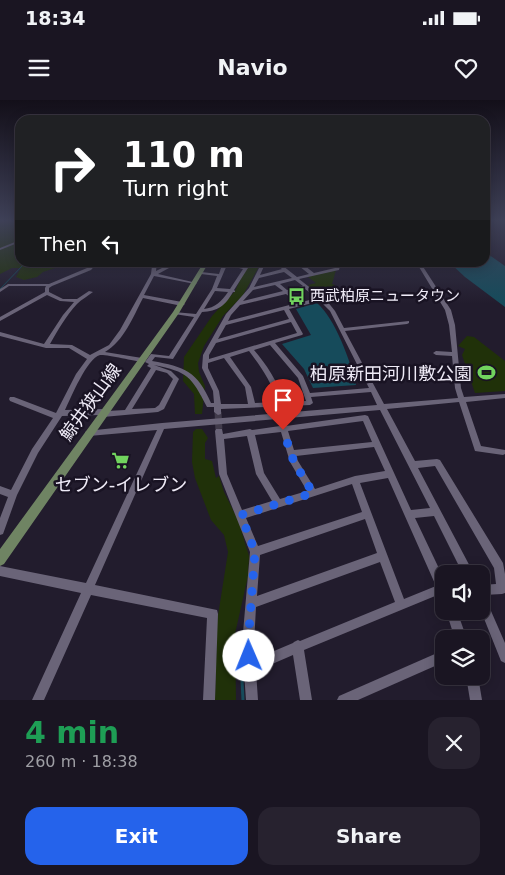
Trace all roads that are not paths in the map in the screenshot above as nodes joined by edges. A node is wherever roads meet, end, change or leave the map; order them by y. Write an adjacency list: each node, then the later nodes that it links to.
1 (91, 267): 21 (street)
2 (154, 267): 14 (street)
3 (168, 267): 14 (street)
4 (204, 267): 13 (main road, 鯨井狭山線)
5 (224, 267): 16 (street)
6 (242, 267): 26 (street)
7 (261, 267): 17 (street)
8 (281, 267): 12 (street)
9 (302, 267): 15 (street)
10 (336, 267): 15 (street)
11 (421, 267): 51 (street)
12 (285, 270): 17 (street); 18 (street)
13 (201, 273): 16 (street); 19 (main road, 鯨井狭山線)
14 (153, 274): 19 (street); 30 (street)
15 (312, 274): 18 (street)
16 (220, 275): 23 (street)
17 (256, 277): 24 (street)
18 (295, 278): 20 (street); 22 (street)
19 (195, 282): 33 (main road, 鯨井狭山線)
20 (276, 283): 24 (street); 28 (street)
21 (50, 285): 25 (street); 29 (street)
22 (306, 287): 28 (street); 31 (street)
23 (214, 289): 26 (street); 38 (street)
24 (251, 289): 34 (street)
25 (0, 291)
26 (234, 291): 38 (street)
27 (91, 292): 32 (street)
28 (288, 292): 34 (street); 35 (street)
29 (47, 293): 32 (street); 39 (street)
30 (142, 296): 33 (street); 49 (street)
31 (321, 299): 35 (street); 43 (street)
32 (76, 301): 47 (street)
33 (182, 304): 37 (main road, 鯨井狭山線)
34 (238, 304): 42 (street)
35 (301, 304): 36 (street)
36 (286, 308): 40 (street); 42 (street)
37 (176, 313): 38 (street); 54 (main road, 鯨井狭山線)
38 (200, 313): 65 (street)
39 (0, 319)
40 (293, 320): 45 (street); 46 (street)
41 (407, 322): 43 (street)
42 (223, 324): 45 (street)
43 (343, 330): 57 (street)
44 (0, 334): 47 (street)
45 (212, 342): 55 (street)
46 (272, 343): 48 (street); 58 (street)
47 (46, 346): 53 (street)
48 (250, 349): 52 (street); 62 (street)
49 (100, 352): 53 (street); 54 (street)
50 (436, 353): 51 (street)
51 (455, 354): 61 (street)
52 (226, 356): 55 (street); 63 (street)
53 (90, 358): 68 (street)
54 (141, 362): 56 (street); 67 (main road, 鯨井狭山線)
55 (205, 362): 65 (street)
56 (154, 368): 66 (street); 66 (street)
57 (374, 390): 58 (street); 64 (street)
58 (308, 395): 62 (street)
59 (505, 396): 61 (street)
60 (12, 400): 68 (street)
61 (463, 400): 64 (street); 74 (street)
62 (281, 405): 63 (street)
63 (252, 406): 65 (street)
64 (383, 407): 69 (street); 76 (street)
65 (218, 408)
66 (126, 412): 67 (street)
67 (104, 413): 68 (street); 72 (main road, 鯨井狭山線)
68 (59, 415): 81 (street)
69 (162, 426): 72 (street); 94 (street)
70 (283, 427): 71 (street); 73 (street); 75 (street)
71 (250, 432): 82 (street); 85 (street)
72 (89, 433): 90 (main road, 鯨井狭山線)
73 (377, 444): 75 (street); 77 (street)
74 (503, 452)
75 (291, 453): 80 (street)
76 (413, 465): 83 (street); 95 (street)
77 (390, 474): 78 (street); 84 (street)
78 (355, 480): 80 (street); 86 (street)
79 (0, 490): 81 (street)
80 (313, 493): 82 (street)
81 (13, 495): 87 (street)
82 (278, 503): 85 (street)
83 (437, 512): 84 (street); 91 (street)
84 (408, 514): 93 (street)
85 (241, 515): 88 (street)
86 (366, 515): 88 (street); 89 (street)
87 (0, 532)
88 (255, 552): 97 (street)
89 (382, 556): 97 (street); 98 (street)
90 (0, 560)
91 (464, 565)
92 (0, 571): 94 (street)
93 (435, 572)
94 (90, 589): 105 (street); 106 (street)
95 (490, 590)
96 (435, 592): 98 (street)
97 (251, 604): 103 (street)
98 (401, 605): 100 (street)
99 (490, 620): 101 (street)
100 (298, 646): 103 (street); 108 (street)
101 (505, 657)
102 (435, 660): 109 (street)
103 (250, 667): 107 (street)
104 (474, 685): 110 (street)
105 (38, 700)
106 (209, 700)
107 (252, 700)
108 (306, 700)
109 (343, 700)
110 (476, 700)

